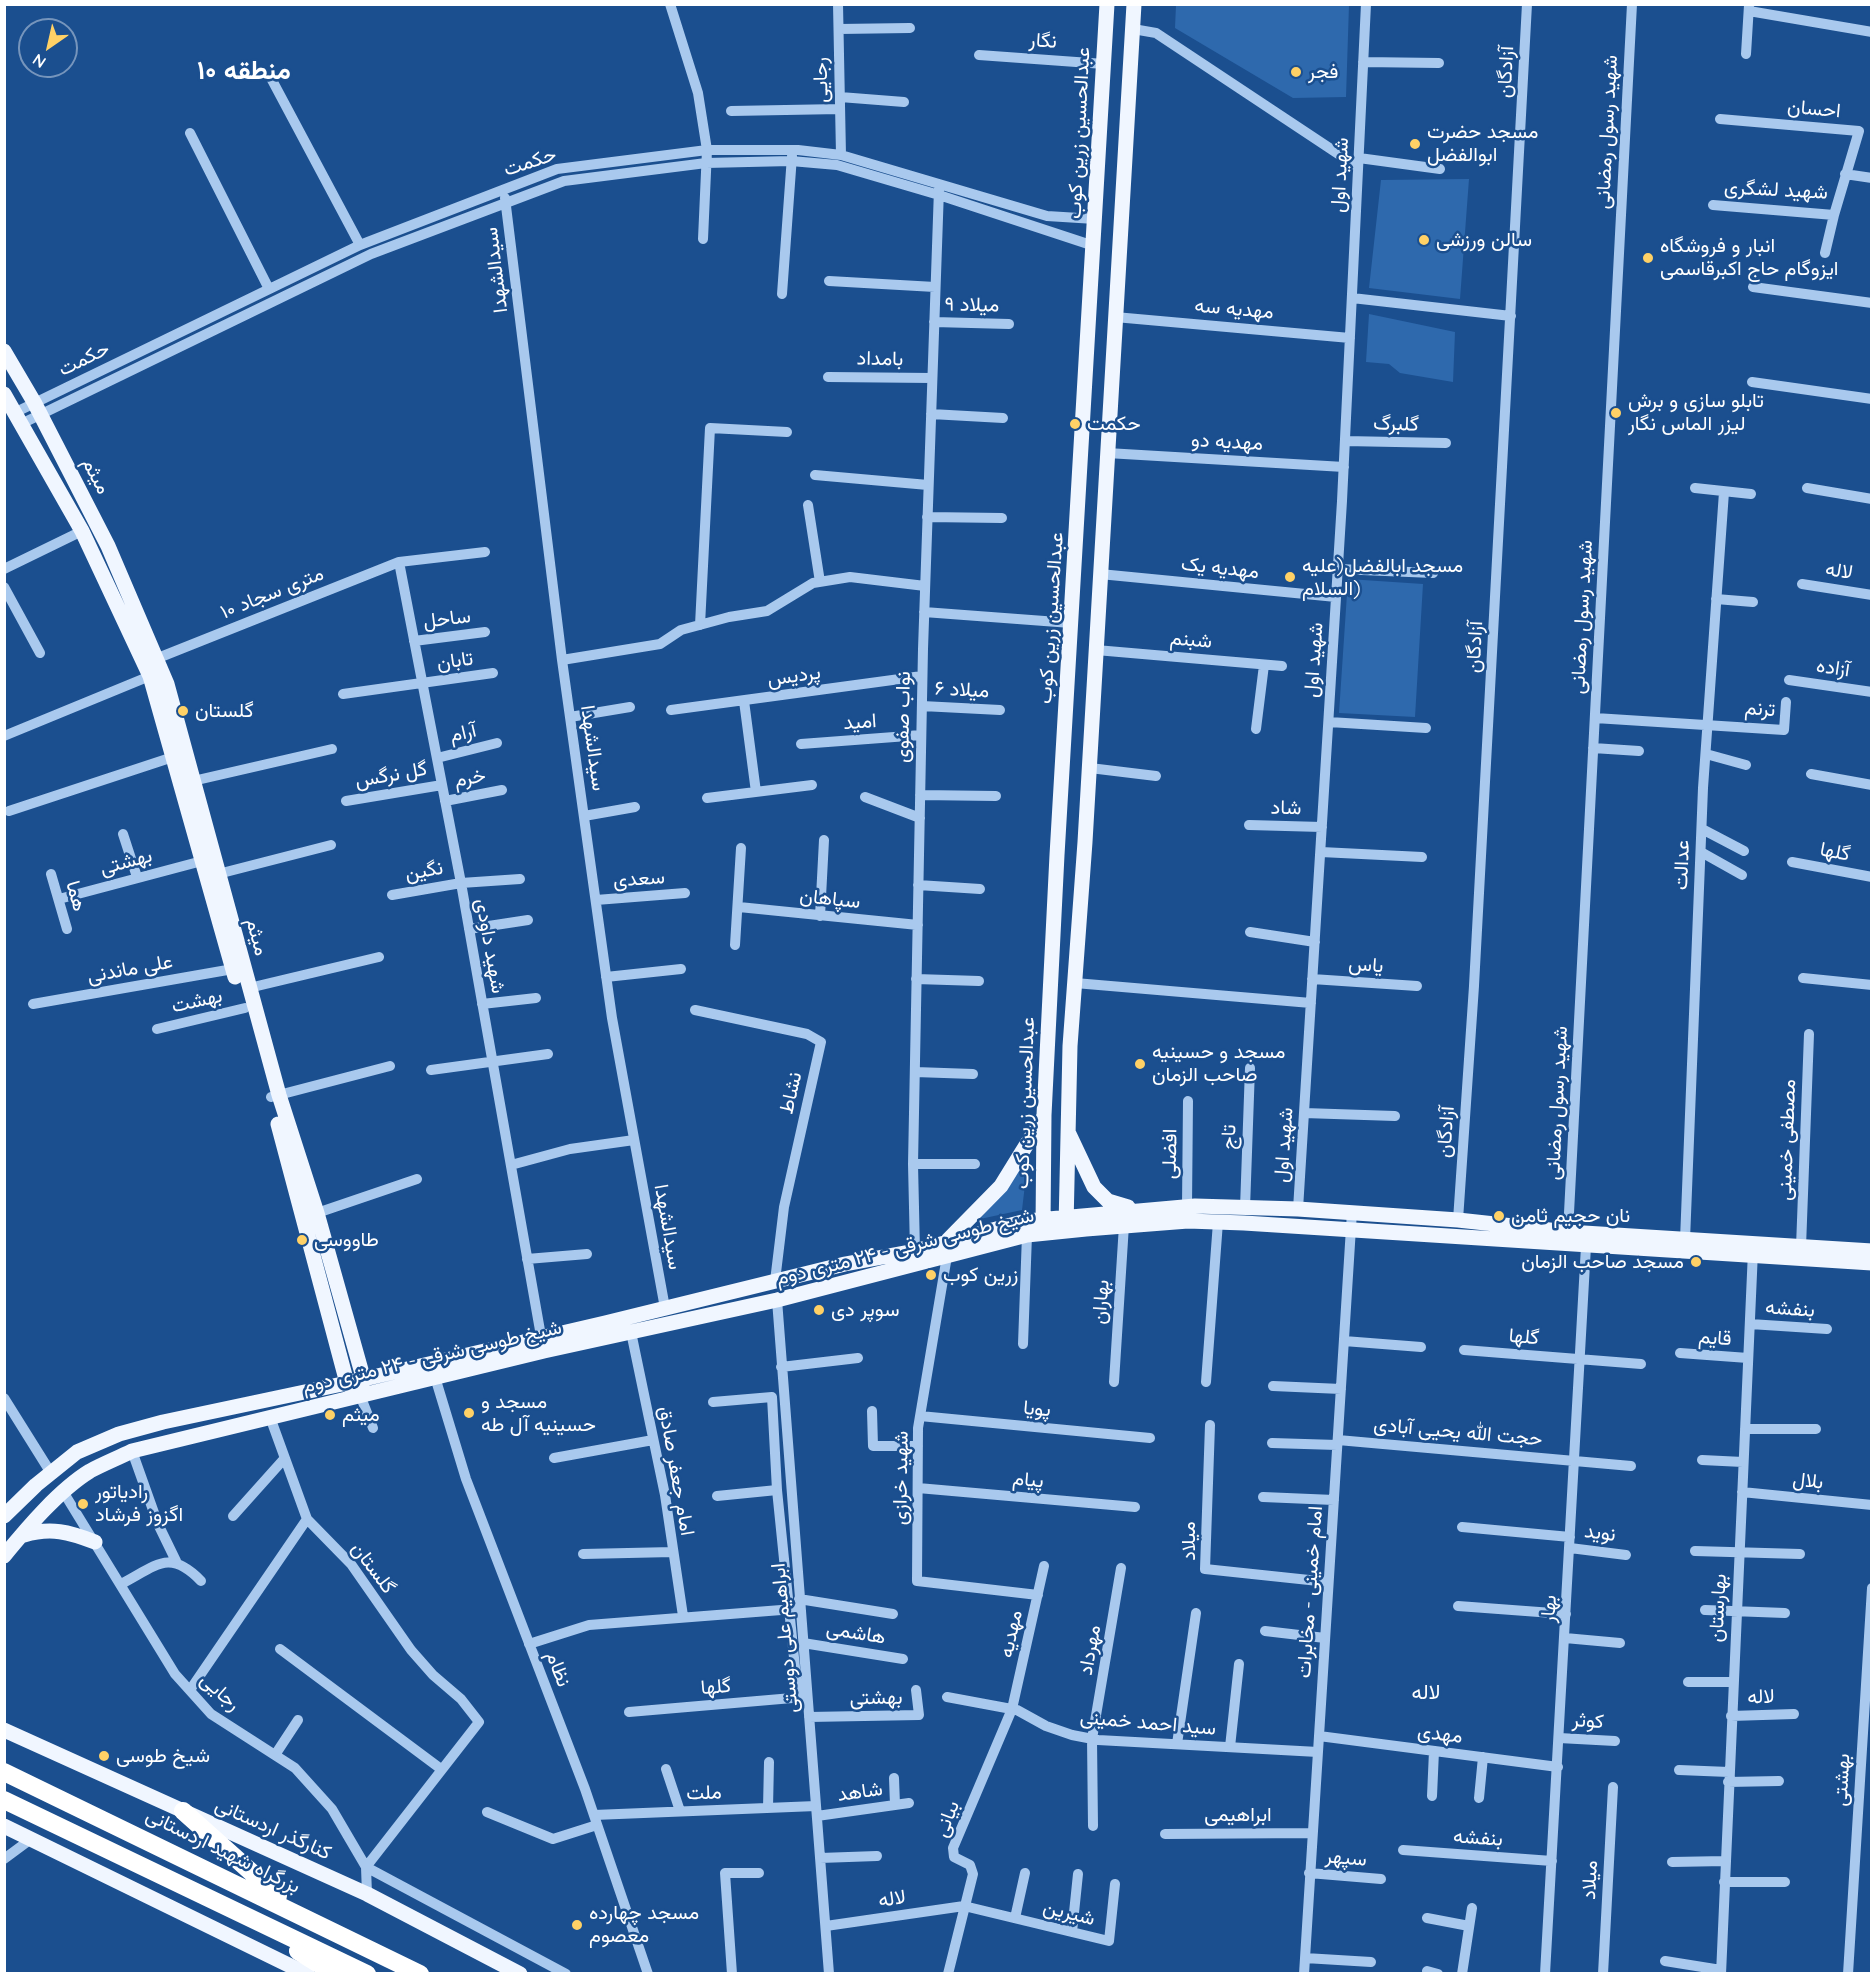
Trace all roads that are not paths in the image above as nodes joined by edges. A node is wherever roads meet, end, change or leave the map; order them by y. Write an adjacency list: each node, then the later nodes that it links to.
1 (670, 4): 26 (street)
2 (838, 4): 10 (street, رجایی)
3 (1107, 4): 17 (main road, عبدالحسین زرین کوب)
4 (1134, 4): 11 (main road)
5 (1366, 4): 15 (street, شهید اول)
6 (1527, 4): 55 (street, آزادگان)
7 (1632, 4): 124 (street, شهید رسول رمضانی)
8 (1749, 8): 12 (street); 13 (street)
9 (909, 28): 10 (street)
10 (838, 29): 19 (street, رجایی)
11 (1133, 29): 27 (main road); 30 (street)
12 (1872, 32)
13 (1746, 54)
14 (979, 55): 17 (street, نگار)
15 (1363, 62): 16 (street); 30 (street, شهید اول)
16 (1439, 63)
17 (1104, 64): 25 (main road, عبدالحسین زرین کوب)
18 (272, 80): 44 (street)
19 (840, 97): 20 (street); 21 (street, رجایی)
20 (904, 102)
21 (840, 109): 22 (street); 29 (street, رجایی)
22 (731, 111)
23 (1720, 119): 33 (street, احسان)
24 (190, 134): 50 (street)
25 (1100, 144): 27 (main road); 35 (main road, عبدالحسین زرین کوب)
26 (707, 150): 28 (street, حکمت); 31 (street); 37 (street, حکمت)
27 (1125, 150): 38 (main road)
28 (792, 155): 29 (street, حکمت); 31 (street, حکمت); 36 (street, حکمت); 51 (street)
29 (841, 155): 36 (street, حکمت)
30 (1358, 162): 32 (street); 52 (street, شهید اول)
31 (706, 163): 39 (street, حکمت); 43 (street)
32 (1440, 169)
33 (1845, 174): 34 (street); 41 (street, شهید لشگری)
34 (1872, 177)
35 (1097, 183): 38 (main road); 42 (main road, عبدالحسین زرین کوب)
36 (939, 189): 42 (street, حکمت); 45 (street, حکمت); 48 (street, نواب صفوی)
37 (503, 190): 39 (street, سیدالشهدا); 44 (street, حکمت)
38 (1123, 192): 54 (main road)
39 (506, 203): 65 (street, حکمت); 107 (street, سیدالشهدا)
40 (1713, 205): 41 (street, شهید لشگری)
41 (1834, 215): 46 (street)
42 (1095, 219): 45 (main road, عبدالحسین زرین کوب)
43 (703, 239)
44 (360, 245): 50 (street, حکمت)
45 (1094, 246): 100 (main road, عبدالحسین زرین کوب)
46 (1825, 253)
47 (829, 281): 48 (street)
48 (935, 287): 56 (street, نواب صفوی)
49 (1753, 287): 53 (street)
50 (269, 289): 65 (street, حکمت)
51 (782, 294)
52 (1352, 298): 55 (street); 58 (street, شهید اول)
53 (1872, 303)
54 (1115, 316): 58 (street, مهدیه سه); 72 (main road)
55 (1511, 316): 241 (street, آزادگان)
56 (934, 322): 57 (street, میلاد ۹); 61 (street, نواب صفوی)
57 (1009, 324)
58 (1350, 338): 70 (street, شهید اول)
59 (4, 351): 65 (main road, میثم)
60 (828, 376): 61 (street, بامداد)
61 (932, 378): 66 (street, نواب صفوی)
62 (1752, 382): 64 (street)
63 (4, 394): 68 (main road, میثم)
64 (1872, 399)
65 (37, 408): 68 (street, حکمت); 106 (main road, میثم)
66 (931, 414): 67 (street); 75 (street, نواب صفوی)
67 (1003, 418)
68 (18, 419): 84 (main road, میثم)
69 (787, 432): 101 (street)
70 (1345, 441): 71 (street, گلبرگ); 73 (street, شهید اول)
71 (1446, 443)
72 (1107, 453): 73 (street, مهدیه دو); 90 (main road)
73 (1344, 467): 87 (street, شهید اول)
74 (815, 475): 75 (street)
75 (928, 485): 82 (street, نواب صفوی)
76 (1695, 488): 78 (street)
77 (1807, 488): 80 (street)
78 (1724, 492): 79 (street); 97 (street, عدالت)
79 (1751, 494)
80 (1872, 499)
81 (808, 505): 91 (street)
82 (927, 517): 83 (street); 93 (street, نواب صفوی)
83 (1002, 518)
84 (82, 531): 88 (street); 111 (main road, میثم)
85 (484, 552): 86 (street, ۱۰ متری سجاد)
86 (399, 562): 103 (street, شهید داودی); 106 (street, ۱۰ متری سجاد)
87 (1338, 568): 89 (street); 96 (street, شهید اول)
88 (4, 569)
89 (1433, 573)
90 (1100, 574): 96 (street, مهدیه یک); 104 (main road)
91 (820, 582): 93 (street); 101 (street)
92 (1802, 584): 95 (street, لاله)
93 (925, 586): 99 (street, نواب صفوی)
94 (4, 587): 105 (street)
95 (1872, 595)
96 (1336, 597): 125 (street, شهید اول)
97 (1716, 599): 98 (street); 126 (street, عدالت)
98 (1753, 602)
99 (924, 612): 100 (street); 112 (street, نواب صفوی)
100 (1071, 623): 222 (main road, عبدالحسین زرین کوب)
101 (700, 625): 107 (street)
102 (485, 632): 103 (street, ساحل)
103 (414, 641): 114 (street, شهید داودی)
104 (1096, 650): 108 (street, شبنم); 140 (main road)
105 (40, 653)
106 (158, 658): 143 (main road, میثم)
107 (562, 660): 123 (street, سیدالشهدا)
108 (1264, 665): 109 (street, شبنم); 128 (street)
109 (1282, 666)
110 (493, 674): 114 (street, تابان)
111 (150, 676): 130 (street); 137 (main road, میثم)
112 (922, 676): 117 (street, پردیس); 119 (street, نواب صفوی)
113 (1789, 680): 115 (street, آزاده)
114 (422, 684): 116 (street, تابان); 138 (street, شهید داودی)
115 (1872, 692)
116 (343, 694)
117 (744, 701): 121 (street, پردیس); 148 (street)
118 (1786, 702): 126 (street, ترنم)
119 (922, 706): 122 (street, میلاد ۶); 129 (street, نواب صفوی)
120 (630, 707): 123 (street)
121 (671, 710)
122 (1000, 710)
123 (570, 717): 157 (street, سیدالشهدا)
124 (1595, 718): 126 (street); 134 (street, شهید رسول رمضانی)
125 (1329, 722): 127 (street); 160 (street, شهید اول)
126 (1708, 723): 136 (street, عدالت)
127 (1426, 728)
128 (1256, 729)
129 (921, 735): 132 (street, امید); 149 (street, نواب صفوی)
130 (4, 736)
131 (497, 743): 138 (street, آرام)
132 (801, 744)
133 (332, 748): 143 (street)
134 (1593, 748): 135 (street); 246 (street, شهید رسول رمضانی)
135 (1639, 751)
136 (1706, 754): 139 (street); 161 (street, عدالت)
137 (173, 757): 156 (street); 170 (main road, میثم)
138 (437, 758): 144 (street, شهید داودی)
139 (1746, 765)
140 (1090, 768): 142 (street); 202 (main road)
141 (1811, 774): 146 (street)
142 (1156, 776)
143 (193, 781): 173 (main road, میثم)
144 (442, 785): 153 (street, گل نرگس); 154 (street, شهید داودی)
145 (812, 785): 148 (street)
146 (1872, 785)
147 (502, 790): 154 (street, خرم)
148 (756, 792): 152 (street)
149 (920, 795): 151 (street); 158 (street, نواب صفوی)
150 (865, 796): 158 (street)
151 (996, 796)
152 (707, 798)
153 (346, 801)
154 (445, 801): 178 (street, شهید داودی)
155 (635, 807): 157 (street)
156 (9, 811)
157 (584, 816): 184 (street, سیدالشهدا)
158 (920, 818): 179 (street, نواب صفوی)
159 (1249, 825): 160 (street, شاد)
160 (1322, 827): 167 (street, شهید اول)
161 (1702, 829): 166 (street); 168 (street, عدالت)
162 (123, 834): 175 (street)
163 (824, 840): 186 (street)
164 (331, 845): 173 (street)
165 (741, 848): 185 (street)
166 (1744, 851)
167 (1320, 852): 169 (street); 192 (street, شهید اول)
168 (1701, 852): 174 (street); 248 (street, عدالت)
169 (1422, 857)
170 (202, 861): 175 (street, بهشتی); 195 (main road, میثم)
171 (1792, 862): 176 (street, گلها)
172 (51, 874): 183 (street, هما)
173 (218, 874): 205 (main road, میثم)
174 (1742, 875)
175 (136, 878): 183 (street, بهشتی)
176 (1872, 878)
177 (520, 879): 178 (street, نگین)
178 (461, 883): 182 (street, نگین); 190 (street, شهید داودی)
179 (918, 885): 180 (street); 188 (street, نواب صفوی)
180 (980, 889)
181 (685, 893): 184 (street, سعدی)
182 (392, 895)
183 (59, 899): 189 (street, هما)
184 (596, 900): 197 (street, سیدالشهدا)
185 (739, 907): 186 (street, سپاهان); 193 (street)
186 (820, 916): 188 (street, سپاهان)
187 (528, 920): 190 (street)
188 (918, 925): 199 (street, نواب صفوی)
189 (67, 929)
190 (469, 929): 209 (street, شهید داودی)
191 (1250, 932): 192 (street)
192 (1315, 942): 200 (street, شهید اول)
193 (735, 945)
194 (379, 957): 205 (street)
195 (233, 969): 208 (street, علی ماندنی); 210 (main road, میثم)
196 (681, 969): 197 (street)
197 (606, 977): 229 (street, سیدالشهدا)
198 (1803, 978): 203 (street)
199 (916, 979): 201 (street); 219 (street, نواب صفوی)
200 (1312, 979): 204 (street, یاس); 207 (street, شهید اول)
201 (979, 981)
202 (1075, 983): 207 (street); 224 (main road)
203 (1872, 985)
204 (1418, 986)
205 (249, 988): 221 (main road, میثم)
206 (536, 998): 209 (street)
207 (1311, 1003): 225 (street, شهید اول)
208 (33, 1004)
209 (482, 1004): 215 (street, شهید داودی)
210 (245, 1008): 212 (street, بهشت); 221 (main road, میثم)
211 (695, 1010): 258 (street, نشاط)
212 (157, 1029)
213 (1809, 1034): 250 (street, مصطفی خمینی)
214 (548, 1054): 215 (street)
215 (493, 1063): 218 (street); 232 (street, شهید داودی)
216 (390, 1065): 221 (street)
217 (1250, 1068): 235 (street, تاج)
218 (431, 1070)
219 (915, 1072): 220 (street); 230 (street, نواب صفوی)
220 (973, 1074)
221 (275, 1096): 238 (main road, میثم); 279 (main road, میثم)
222 (1045, 1097): 224 (main road); 226 (main road, عبدالحسین زرین کوب)
223 (1188, 1101): 234 (street, افضلی)
224 (1068, 1102): 228 (main road)
225 (1304, 1113): 227 (street); 237 (street, شهید اول)
226 (1044, 1115): 243 (main road, عبدالحسین زرین کوب); 251 (main road)
227 (1395, 1116)
228 (1067, 1129): 236 (main road); 239 (main road)
229 (634, 1140): 232 (street); 260 (street, سیدالشهدا)
230 (913, 1164): 231 (street); 253 (street, نواب صفوی)
231 (975, 1164)
232 (511, 1165): 256 (street, شهید داودی)
233 (417, 1179): 238 (street)
234 (1187, 1206): 235 (main road, شیخ طوسی شرقی - ۲۴ متری دوم); 236 (main road, شیخ طوسی شرقی - ۲۴ متری دوم)
235 (1245, 1208): 237 (main road, شیخ طوسی شرقی - ۲۴ متری دوم)
236 (1133, 1209): 239 (main road, شیخ طوسی شرقی - ۲۴ متری دوم)
237 (1298, 1209): 240 (main road, شیخ طوسی شرقی - ۲۴ متری دوم)
238 (317, 1213): 275 (main road, میثم)
239 (1065, 1216): 243 (main road, شیخ طوسی شرقی - ۲۴ متری دوم); 245 (main road)
240 (1351, 1220): 241 (main road, شیخ طوسی شرقی - ۲۴ متری دوم); 242 (main road, شیخ طوسی شرقی - ۲۴ متری دوم); 249 (main road, شیخ طوسی شرقی - ۲۴ متری دوم); 265 (street, امام خمینی - مخابرات)
241 (1458, 1220): 246 (main road, شیخ طوسی شرقی - ۲۴ متری دوم)
242 (1218, 1222): 244 (main road, شیخ طوسی شرقی - ۲۴ متری دوم); 278 (street)
243 (1043, 1226): 245 (main road, شیخ طوسی شرقی - ۲۴ متری دوم); 247 (main road, شیخ طوسی شرقی - ۲۴ متری دوم); 251 (main road, شیخ طوسی شرقی - ۲۴ متری دوم)
244 (1124, 1226): 245 (main road, شیخ طوسی شرقی - ۲۴ متری دوم); 277 (street, بهاران)
245 (1066, 1232)
246 (1568, 1232): 248 (main road, شیخ طوسی شرقی - ۲۴ متری دوم)
247 (1027, 1235): 251 (main road, شیخ طوسی شرقی - ۲۴ متری دوم); 266 (street)
248 (1685, 1240): 252 (main road, شیخ طوسی شرقی - ۲۴ متری دوم)
249 (1586, 1246): 252 (main road, شیخ طوسی شرقی - ۲۴ متری دوم); 272 (street, بهار)
250 (1801, 1247): 252 (main road, شیخ طوسی شرقی - ۲۴ متری دوم); 254 (main road, شیخ طوسی شرقی - ۲۴ متری دوم)
251 (946, 1249): 253 (main road, شیخ طوسی شرقی - ۲۴ متری دوم); 259 (main road, شیخ طوسی شرقی - ۲۴ متری دوم); 286 (street, شهید خرازی)
252 (1753, 1250): 257 (main road, شیخ طوسی شرقی - ۲۴ متری دوم); 261 (street, بهارستان)
253 (915, 1251): 258 (main road, شیخ طوسی شرقی - ۲۴ متری دوم)
254 (1872, 1251)
255 (586, 1254): 256 (street)
256 (527, 1259): 264 (street, شهید داودی)
257 (1872, 1263)
258 (775, 1281): 260 (main road, شیخ طوسی شرقی - ۲۴ متری دوم)
259 (777, 1300): 263 (main road, شیخ طوسی شرقی - ۲۴ متری دوم); 274 (street, ابراهیم علی دوستی)
260 (665, 1308): 264 (main road, شیخ طوسی شرقی - ۲۴ متری دوم)
261 (1750, 1324): 262 (street, بنفشه); 271 (street, بهارستان)
262 (1827, 1329)
263 (631, 1332): 276 (main road, شیخ طوسی شرقی - ۲۴ متری دوم); 293 (street, امام جعفر صادق)
264 (541, 1336): 275 (main road, شیخ طوسی شرقی - ۲۴ متری دوم)
265 (1344, 1341): 267 (street); 281 (street, امام خمینی - مخابرات)
266 (1023, 1344)
267 (1421, 1347)
268 (1464, 1350): 272 (street, گلها)
269 (1680, 1353): 271 (street, قایم)
270 (858, 1358): 274 (street)
271 (1748, 1358): 290 (street, بهارستان)
272 (1581, 1360): 273 (street, گلها); 301 (street, بهار)
273 (1641, 1364)
274 (782, 1366): 336 (street, ابراهیم علی دوستی)
275 (363, 1377): 279 (main road, شیخ طوسی شرقی - ۲۴ متری دوم); 282 (main road, میثم)
276 (435, 1377): 282 (main road, شیخ طوسی شرقی - ۲۴ متری دوم); 350 (street, نظام)
277 (1114, 1382)
278 (1206, 1382)
279 (347, 1383): 282 (main road); 304 (main road, شیخ طوسی شرقی - ۲۴ متری دوم)
280 (1273, 1386): 281 (street)
281 (1341, 1389): 294 (street, امام خمینی - مخابرات)
282 (360, 1395): 287 (main road, شیخ طوسی شرقی - ۲۴ متری دوم); 289 (street)
283 (4, 1398): 304 (street)
284 (713, 1402): 306 (street)
285 (872, 1411): 296 (street)
286 (920, 1416): 292 (street, پویا); 296 (street, شهید خرازی)
287 (270, 1417): 297 (main road, شیخ طوسی شرقی - ۲۴ متری دوم); 299 (street, گلستان)
288 (1210, 1425): 332 (street, میلاد)
289 (373, 1428)
290 (1745, 1428): 291 (street); 302 (street, بهارستان)
291 (1816, 1429)
292 (1150, 1438)
293 (653, 1440): 298 (street); 323 (street, امام جعفر صادق)
294 (1337, 1442): 295 (street, حجت الله یحیی آبادی); 301 (street, حجت الله یحیی آبادی); 311 (street, امام خمینی - مخابرات)
295 (1272, 1443)
296 (918, 1446): 305 (street, شهید خرازی)
297 (132, 1451): 308 (main road, شیخ طوسی شرقی - ۲۴ متری دوم); 328 (street)
298 (554, 1458)
299 (284, 1459): 315 (street); 316 (street, گلستان)
300 (1702, 1460): 302 (street)
301 (1575, 1461): 303 (street, حجت الله یحیی آبادی); 320 (street, بهار)
302 (1743, 1462): 307 (street, بهارستان)
303 (1631, 1466)
304 (51, 1473): 308 (main road); 314 (main road, شیخ طوسی شرقی - ۲۴ متری دوم)
305 (918, 1488): 313 (street, پیام); 335 (street, شهید خرازی)
306 (777, 1490): 309 (street); 336 (street)
307 (1742, 1492): 312 (street, بلال); 322 (street, بهارستان)
308 (64, 1493): 318 (main road, شیخ طوسی شرقی - ۲۴ متری دوم); 319 (street, رجایی)
309 (717, 1496)
310 (1263, 1497): 311 (street)
311 (1334, 1500): 332 (street, امام خمینی - مخابرات)
312 (1872, 1505)
313 (1135, 1508)
314 (4, 1516)
315 (233, 1516)
316 (307, 1519): 356 (street); 379 (street, گلستان)
317 (1462, 1527): 320 (street, نوید)
318 (21, 1535): 319 (main road); 327 (main road, شیخ طوسی شرقی - ۲۴ متری دوم)
319 (95, 1542): 333 (street, رجایی)
320 (1570, 1543): 325 (street, نوید); 343 (street, بهار)
321 (1695, 1551): 322 (street)
322 (1738, 1551): 326 (street); 339 (street, بهارستان)
323 (673, 1552): 324 (street); 344 (street, امام جعفر صادق)
324 (583, 1554)
325 (1626, 1554)
326 (1800, 1554)
327 (4, 1556)
328 (176, 1561): 331 (street); 333 (street)
329 (1044, 1566): 335 (street, مهدیه)
330 (1121, 1568): 369 (street, مهرداد)
331 (201, 1581)
332 (1328, 1582): 346 (street, امام خمینی - مخابرات)
333 (121, 1584): 356 (street, رجایی)
334 (1872, 1588): 450 (street, بهشتی)
335 (1038, 1595): 360 (street, مهدیه)
336 (796, 1606): 342 (street); 344 (street); 348 (street, ابراهیم علی دوستی); 358 (street)
337 (1458, 1606): 343 (street)
338 (1705, 1610): 339 (street)
339 (1736, 1611): 340 (street); 355 (street, بهارستان)
340 (1785, 1612)
341 (1196, 1613): 371 (street)
342 (893, 1614)
343 (1566, 1614): 347 (street, بهار)
344 (683, 1616): 350 (street)
345 (1265, 1631): 346 (street)
346 (1325, 1638): 367 (street, امام خمینی - مخابرات)
347 (1565, 1638): 349 (street); 368 (street, بهار)
348 (803, 1643): 352 (street, هاشمی); 358 (street, ابراهیم علی دوستی)
349 (1620, 1643)
350 (529, 1644): 397 (street, نظام)
351 (280, 1649): 379 (street)
352 (903, 1659)
353 (1239, 1664): 372 (street)
354 (1688, 1682): 355 (street)
355 (1732, 1682): 363 (street, بهارستان)
356 (190, 1690): 375 (street, رجایی)
357 (916, 1690): 364 (street, بهشتی)
358 (803, 1697): 361 (street, گلها); 364 (street, ابراهیم علی دوستی)
359 (947, 1697): 360 (street, سید احمد خمینی)
360 (1012, 1708): 369 (street, سید احمد خمینی); 421 (street, بیانی)
361 (629, 1712)
362 (1794, 1714): 363 (street, لاله)
363 (1731, 1716): 383 (street, بهارستان)
364 (809, 1717): 395 (street, ابراهیم علی دوستی)
365 (298, 1720): 375 (street)
366 (4, 1730): 393 (main road, کنارگذر اردستانی)
367 (1319, 1736): 373 (street, مهدی); 374 (street, امام خمینی - مخابرات)
368 (1559, 1738): 370 (street, کوثر); 378 (street, بهار)
369 (1092, 1739): 371 (street, سید احمد خمینی); 399 (street, مهرداد)
370 (1615, 1741)
371 (1177, 1744): 372 (street, سید احمد خمینی)
372 (1230, 1747): 374 (street, سید احمد خمینی)
373 (1434, 1751): 376 (street, مهدی); 387 (street)
374 (1318, 1752): 400 (street, امام خمینی - مخابرات)
375 (275, 1755): 410 (street, رجایی)
376 (1483, 1757): 378 (street, مهدی); 388 (street)
377 (769, 1762): 392 (street)
378 (1558, 1767): 408 (street, بهار)
379 (441, 1769): 410 (street)
380 (666, 1769): 394 (street)
381 (1679, 1770): 383 (street)
382 (4, 1772): 423 (highway, بزرگراه شهید اردستانی)
383 (1728, 1777): 385 (street); 407 (street, بهارستان)
384 (894, 1778): 391 (street)
385 (1779, 1781)
386 (1613, 1787): 449 (street, میلاد)
387 (1432, 1796)
388 (1479, 1798)
389 (4, 1800): 419 (highway)
390 (909, 1803): 391 (street, شاهد)
391 (895, 1805): 395 (street, شاهد)
392 (768, 1808): 394 (street, ملت); 395 (street, ملت)
393 (183, 1811): 420 (main road, کنارگذر اردستانی); 423 (highway)
394 (680, 1811): 397 (street, ملت)
395 (816, 1811): 405 (street, ابراهیم علی دوستی)
396 (487, 1812): 397 (street, ملت)
397 (595, 1820): 442 (street, نظام)
398 (4, 1826): 402 (main road)
399 (1093, 1826)
400 (1312, 1833): 401 (street, ابراهیمی); 413 (street, امام خمینی - مخابرات)
401 (1165, 1834)
402 (31, 1839): 406 (street); 434 (main road)
403 (1403, 1850): 408 (street, بنفشه)
404 (877, 1856): 405 (street)
405 (820, 1858): 426 (street, ابراهیم علی دوستی)
406 (4, 1859)
407 (1725, 1861): 409 (street); 416 (street, بهارستان)
408 (1552, 1862): 448 (street, بهار)
409 (1672, 1862)
410 (366, 1867): 420 (street, رجایی); 429 (street)
411 (759, 1873): 443 (street)
412 (1025, 1873): 424 (street)
413 (1309, 1873): 415 (street, سپهر); 430 (street, امام خمینی - مخابرات)
414 (1078, 1874): 428 (street)
415 (1381, 1879)
416 (1724, 1882): 417 (street); 435 (street, بهارستان)
417 (1785, 1882)
418 (1115, 1884): 428 (street, شیرین)
419 (199, 1892): 437 (highway); 438 (highway)
420 (367, 1894): 433 (main road, کنارگذر اردستانی)
421 (964, 1906): 424 (street, شیرین); 426 (street, لاله); 445 (street, بیانی)
422 (1472, 1908): 427 (street)
423 (295, 1912): 439 (highway, بزرگراه شهید اردستانی)
424 (1015, 1918): 428 (street, شیرین)
425 (1427, 1918): 427 (street)
426 (826, 1926): 444 (street, ابراهیم علی دوستی)
427 (1469, 1926): 447 (street)
428 (1072, 1932)
429 (507, 1943): 433 (street); 441 (street)
430 (1305, 1958): 432 (street); 446 (street, امام خمینی - مخابرات)
431 (1665, 1961): 435 (street)
432 (1371, 1962)
433 (503, 1965): 440 (main road, کنارگذر اردستانی)
434 (283, 1969): 436 (main road)
435 (1721, 1972)
436 (307, 1974)
437 (335, 1974)
438 (367, 1974)
439 (420, 1974)
440 (520, 1974)
441 (566, 1974)
442 (648, 1974)
443 (732, 1974)
444 (829, 1974)
445 (948, 1974)
446 (1305, 1974)
447 (1462, 1974)
448 (1545, 1974)
449 (1603, 1974)
450 (1848, 1974)

